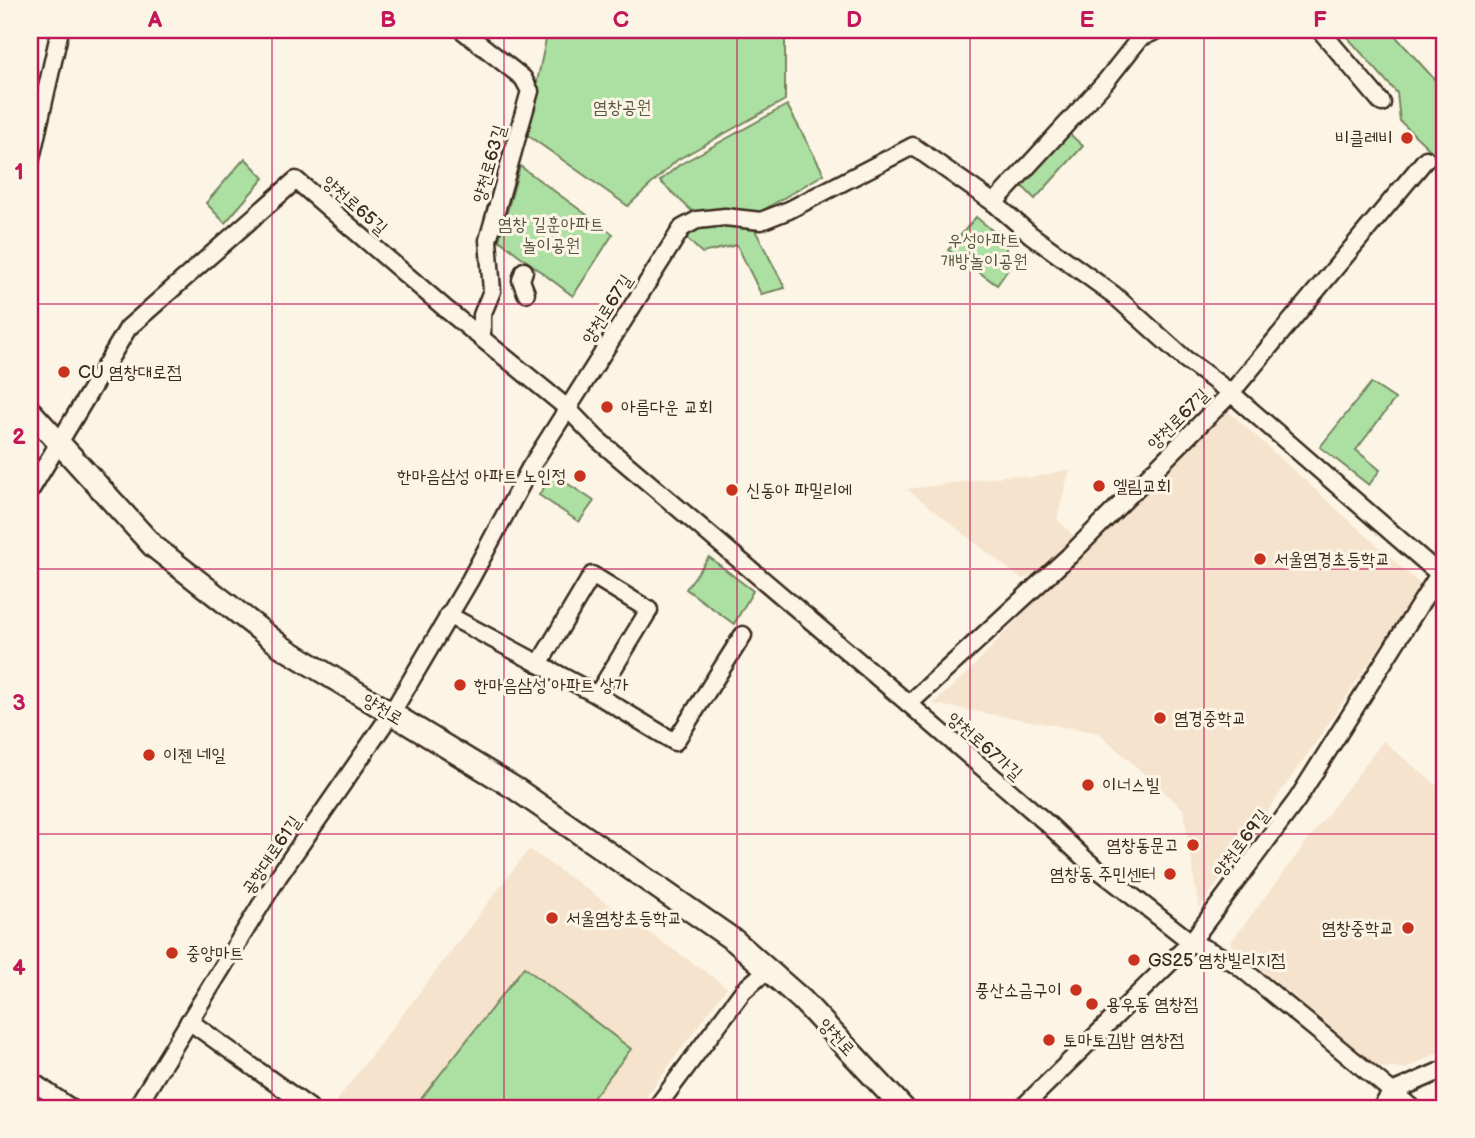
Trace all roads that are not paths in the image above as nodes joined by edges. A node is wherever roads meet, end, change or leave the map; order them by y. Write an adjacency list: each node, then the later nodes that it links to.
1 (60, 30): 7 (street)
2 (462, 30): 11 (street, 양천로63길)
3 (1158, 30): 8 (street)
4 (1320, 30): 5 (street)
5 (1382, 103)
6 (1426, 159): 12 (street, 양천로67길)
7 (30, 163)
8 (994, 203): 12 (street, 양천로67길); 13 (street, 양천로67길)
9 (524, 271): 10 (street)
10 (526, 293)
11 (482, 338): 13 (street, 양천로65길); 15 (street, 양천로65길)
12 (1231, 393): 17 (street, 양천로67길); 22 (street, 양천로67길)
13 (568, 408): 18 (street, 양천로67길); 22 (street, 양천로67가길)
14 (30, 411): 15 (main road, 양천로)
15 (59, 444): 16 (street); 23 (main road, 양천로)
16 (30, 491)
17 (1443, 573): 24 (street, 양천로69길)
18 (448, 615): 20 (street); 23 (street, 양천로67길)
19 (743, 635): 21 (street)
20 (539, 664): 21 (street); 21 (street)
21 (597, 695)
22 (909, 704): 24 (street, 양천로67가길)
23 (391, 715): 25 (main road, 양천로); 26 (street, 공항대로61길)
24 (1191, 942): 29 (street, 양천로67가길); 35 (street, 양천로69길)
25 (767, 970): 33 (street); 34 (main road, 양천로)
26 (190, 1020): 31 (street, 공항대로61길); 32 (street)
27 (1445, 1069): 29 (street)
28 (30, 1080): 30 (street)
29 (1392, 1092): 36 (street); 37 (street, 양천로67가길)
30 (71, 1108)
31 (136, 1108)
32 (310, 1108)
33 (656, 1108)
34 (903, 1108)
35 (1022, 1108)
36 (1381, 1108)
37 (1412, 1108)

